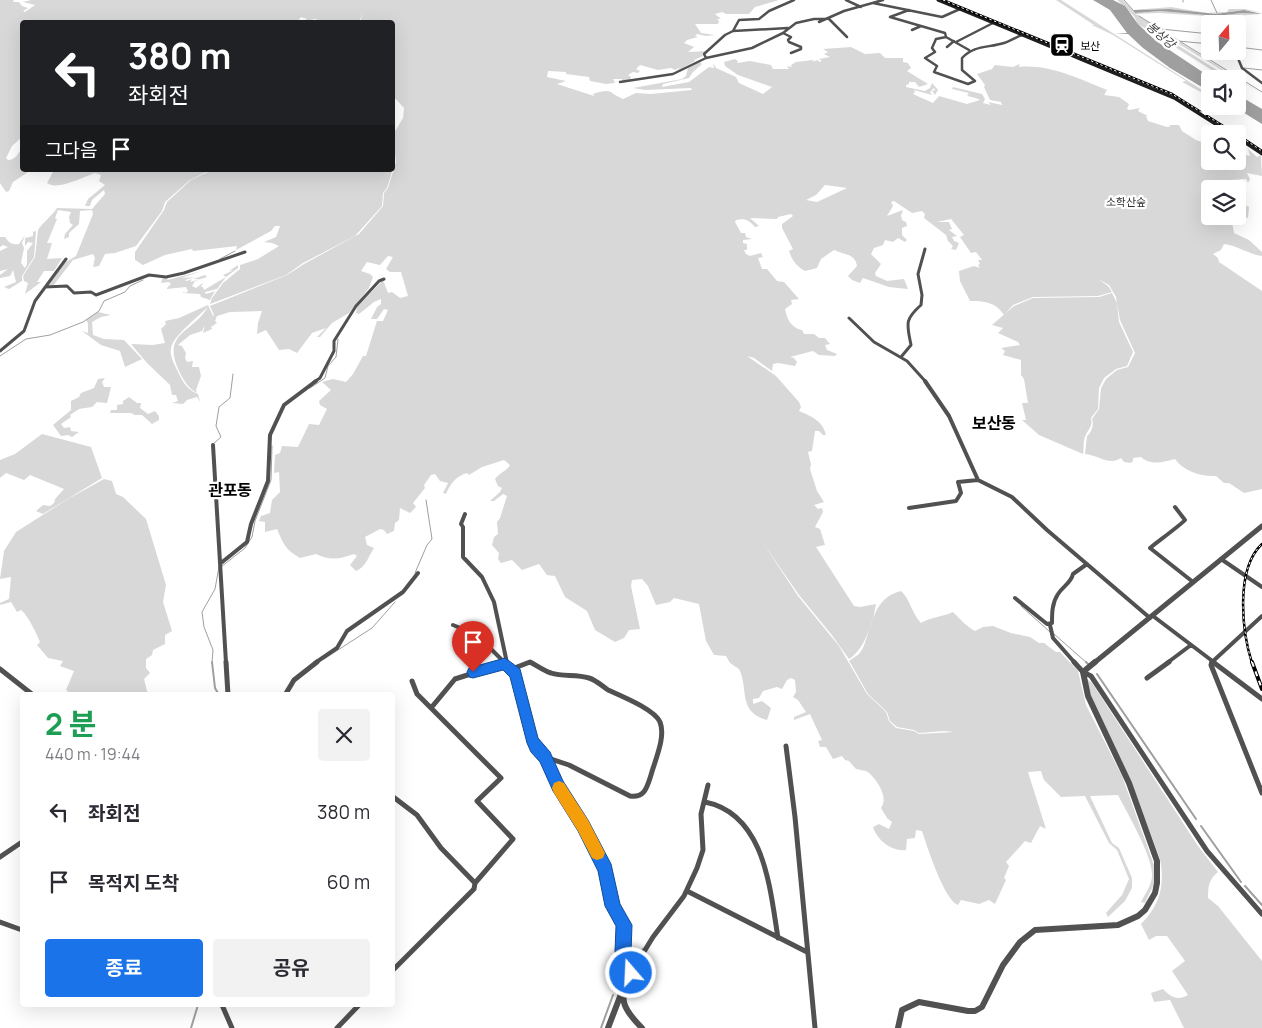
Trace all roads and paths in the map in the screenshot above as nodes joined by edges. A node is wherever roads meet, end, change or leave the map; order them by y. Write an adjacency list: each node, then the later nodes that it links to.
1 (794, 0): 14 (street)
2 (846, 0): 6 (street)
3 (883, 0): 5 (street)
4 (938, 0): 7 (main road)
5 (873, 4): 6 (street); 8 (street)
6 (861, 7): 9 (street)
7 (960, 9): 8 (street); 11 (main road)
8 (909, 10): 12 (street)
9 (827, 18): 10 (street); 13 (street); 19 (street)
10 (819, 22)
11 (993, 23): 17 (main road); 20 (street)
12 (921, 26): 15 (street); 18 (street)
13 (788, 28): 14 (street); 16 (street)
14 (733, 30): 24 (street)
15 (912, 30)
16 (783, 33): 23 (street); 24 (street)
17 (1022, 35): 22 (street); 28 (main road)
18 (946, 36): 20 (street); 22 (street)
19 (847, 38)
20 (955, 41): 21 (street); 22 (street)
21 (947, 47)
22 (970, 50)
23 (791, 53)
24 (706, 58): 26 (street)
25 (1239, 60): 27 (street)
26 (620, 82)
27 (1262, 83)
28 (1217, 125)
29 (1246, 143): 30 (main road)
30 (1262, 154)
31 (925, 249): 38 (street)
32 (245, 252): 35 (street)
33 (66, 259): 35 (street)
34 (384, 279): 46 (street)
35 (45, 287): 37 (street)
36 (848, 318): 38 (street)
37 (0, 351)
38 (901, 357): 40 (street)
39 (213, 445): 46 (street)
40 (978, 480): 42 (street); 47 (street)
41 (1175, 507): 49 (street)
42 (909, 508)
43 (465, 514): 58 (street)
44 (1262, 526): 45 (street)
45 (1221, 559): 49 (street); 50 (street)
46 (221, 563): 64 (street)
47 (1087, 564): 53 (street); 55 (street)
48 (418, 573): 65 (street)
49 (1192, 582): 53 (street)
50 (1262, 587)
51 (1015, 598): 55 (street)
52 (1262, 616): 57 (street)
53 (1152, 617): 56 (street); 60 (street)
54 (453, 625): 58 (street)
55 (1051, 630): 60 (street)
56 (1191, 645): 57 (street); 61 (street)
57 (1212, 661): 66 (street); 71 (street)
58 (508, 666): 67 (street); 69 (street); 69 (street)
59 (0, 669): 63 (street)
60 (1083, 672): 78 (street); 93 (street)
61 (1147, 678)
62 (412, 681): 67 (street)
63 (29, 692)
64 (228, 692)
65 (287, 692)
66 (1262, 699)
67 (431, 708): 76 (street)
68 (786, 746): 82 (street)
69 (545, 757): 84 (street)
70 (708, 785): 73 (street)
71 (1262, 792)
72 (395, 798): 76 (street)
73 (705, 802): 77 (street); 81 (street)
74 (20, 843): 75 (street)
75 (0, 857)
76 (475, 883): 83 (street)
77 (687, 891): 81 (street); 84 (street)
78 (1262, 914)
79 (0, 922): 80 (street)
80 (20, 929)
81 (778, 938): 82 (street)
82 (807, 952): 92 (street)
83 (395, 968)
84 (631, 973): 85 (street)
85 (623, 991): 90 (street); 91 (street)
86 (223, 1007): 88 (street)
87 (357, 1007): 89 (street)
88 (232, 1028)
89 (337, 1028)
90 (608, 1028)
91 (642, 1028)
92 (815, 1028)
93 (898, 1028)

